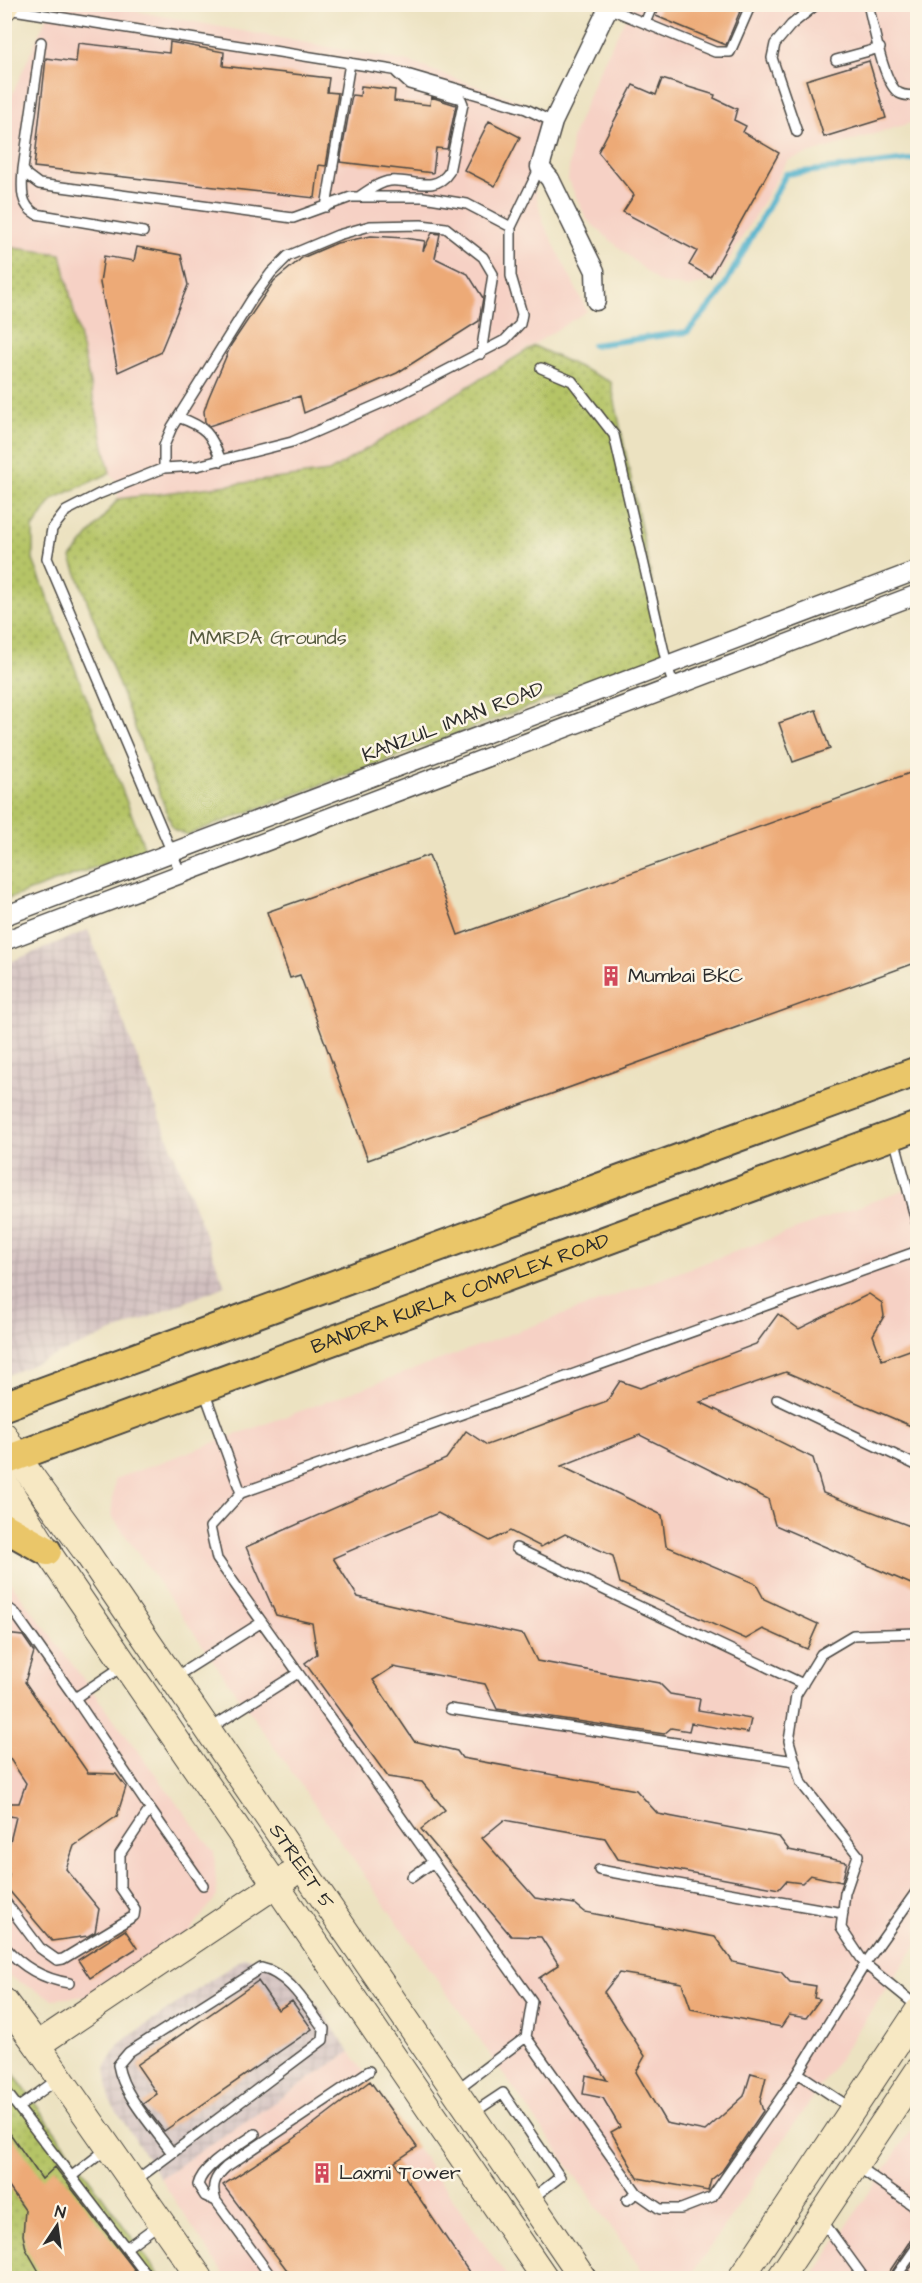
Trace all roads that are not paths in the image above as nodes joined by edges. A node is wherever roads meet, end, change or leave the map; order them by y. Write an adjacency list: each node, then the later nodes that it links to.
1 (653, 4): 7 (lane)
2 (751, 4): 7 (lane)
3 (817, 4): 15 (lane)
4 (868, 4): 9 (lane)
5 (609, 6): 7 (lane); 14 (street)
6 (5, 7): 11 (lane)
7 (645, 23)
8 (41, 42): 17 (lane)
9 (880, 48): 10 (lane); 13 (lane)
10 (836, 60)
11 (350, 63): 12 (lane); 19 (lane)
12 (393, 70): 14 (lane); 18 (lane)
13 (918, 95)
14 (553, 122): 16 (street)
15 (797, 132)
16 (540, 167): 20 (lane); 22 (street)
17 (23, 169): 19 (lane); 21 (lane)
18 (360, 196): 19 (lane); 20 (lane)
19 (326, 207)
20 (511, 227): 23 (lane)
21 (143, 232)
22 (596, 301)
23 (481, 354): 25 (lane); 26 (lane)
24 (541, 368): 30 (lane)
25 (178, 417): 26 (lane); 27 (lane)
26 (221, 460): 27 (lane)
27 (164, 468): 32 (lane)
28 (918, 570): 30 (street, KANZUL IMAN ROAD)
29 (918, 594): 31 (street)
30 (667, 665): 31 (lane); 32 (street, KANZUL IMAN ROAD)
31 (674, 687): 33 (street)
32 (172, 853): 33 (lane); 34 (street, KANZUL IMAN ROAD)
33 (181, 874): 35 (street)
34 (4, 916)
35 (4, 941)
36 (918, 1071): 42 (main road)
37 (905, 1131): 38 (lane); 40 (main road, BANDRA KURLA COMPLEX ROAD)
38 (918, 1228)
39 (918, 1251): 45 (lane)
40 (203, 1389): 43 (main road, BANDRA KURLA COMPLEX ROAD); 45 (lane)
41 (777, 1399): 44 (lane)
42 (4, 1406)
43 (8, 1459): 48 (street, STREET 5); 54 (street, STREET 5)
44 (918, 1466)
45 (242, 1493): 50 (lane)
46 (4, 1527): 48 (main road)
47 (516, 1548): 55 (lane)
48 (47, 1551): 52 (street, STREET 5)
49 (4, 1605): 56 (lane)
50 (262, 1622): 53 (lane); 54 (lane)
51 (918, 1633): 55 (lane)
52 (124, 1665): 56 (lane); 65 (street, STREET 5)
53 (298, 1673): 58 (lane); 61 (lane)
54 (173, 1679): 58 (street, STREET 5)
55 (803, 1684): 59 (lane)
56 (75, 1698): 60 (lane)
57 (450, 1709): 59 (lane)
58 (208, 1730): 62 (street, STREET 5)
59 (795, 1761): 69 (lane)
60 (150, 1809): 66 (lane); 68 (lane)
61 (433, 1862): 64 (lane); 75 (lane)
62 (302, 1867): 65 (street); 82 (street, STREET 5)
63 (599, 1870): 69 (lane)
64 (412, 1877)
65 (275, 1885): 76 (street); 104 (street, STREET 5)
66 (204, 1886)
67 (918, 1889): 71 (lane)
68 (4, 1900)
69 (843, 1913): 71 (lane)
70 (4, 1946): 72 (lane)
71 (865, 1964): 74 (lane); 78 (lane)
72 (69, 1983)
73 (4, 2001): 76 (street)
74 (918, 2009): 84 (street)
75 (526, 2037): 82 (lane); 92 (lane)
76 (37, 2045): 79 (street)
77 (369, 2071): 95 (lane)
78 (798, 2073): 84 (lane); 92 (lane)
79 (60, 2078): 83 (lane); 87 (street)
80 (915, 2081): 89 (street)
81 (4, 2089): 83 (lane)
82 (454, 2091): 85 (street, STREET 5)
83 (19, 2108): 90 (lane)
84 (853, 2109): 106 (street)
85 (471, 2114): 93 (street, STREET 5); 93 (lane)
86 (255, 2134): 95 (lane)
87 (109, 2148): 90 (lane); 91 (street)
88 (172, 2153): 88 (lane); 91 (lane)
89 (855, 2165): 96 (lane); 97 (street)
90 (72, 2176): 100 (lane)
91 (133, 2182): 98 (street)
92 (637, 2193): 94 (lane)
93 (529, 2200): 105 (street, STREET 5)
94 (627, 2200)
95 (216, 2201): 103 (lane)
96 (918, 2209)
97 (820, 2218): 107 (street); 108 (lane)
98 (161, 2223): 100 (lane); 101 (street)
99 (918, 2245): 109 (lane)
100 (126, 2248): 102 (lane)
101 (193, 2274)
102 (149, 2278)
103 (272, 2278)
104 (545, 2278)
105 (583, 2278)
106 (741, 2278)
107 (780, 2278)
108 (864, 2278)
109 (895, 2278)

